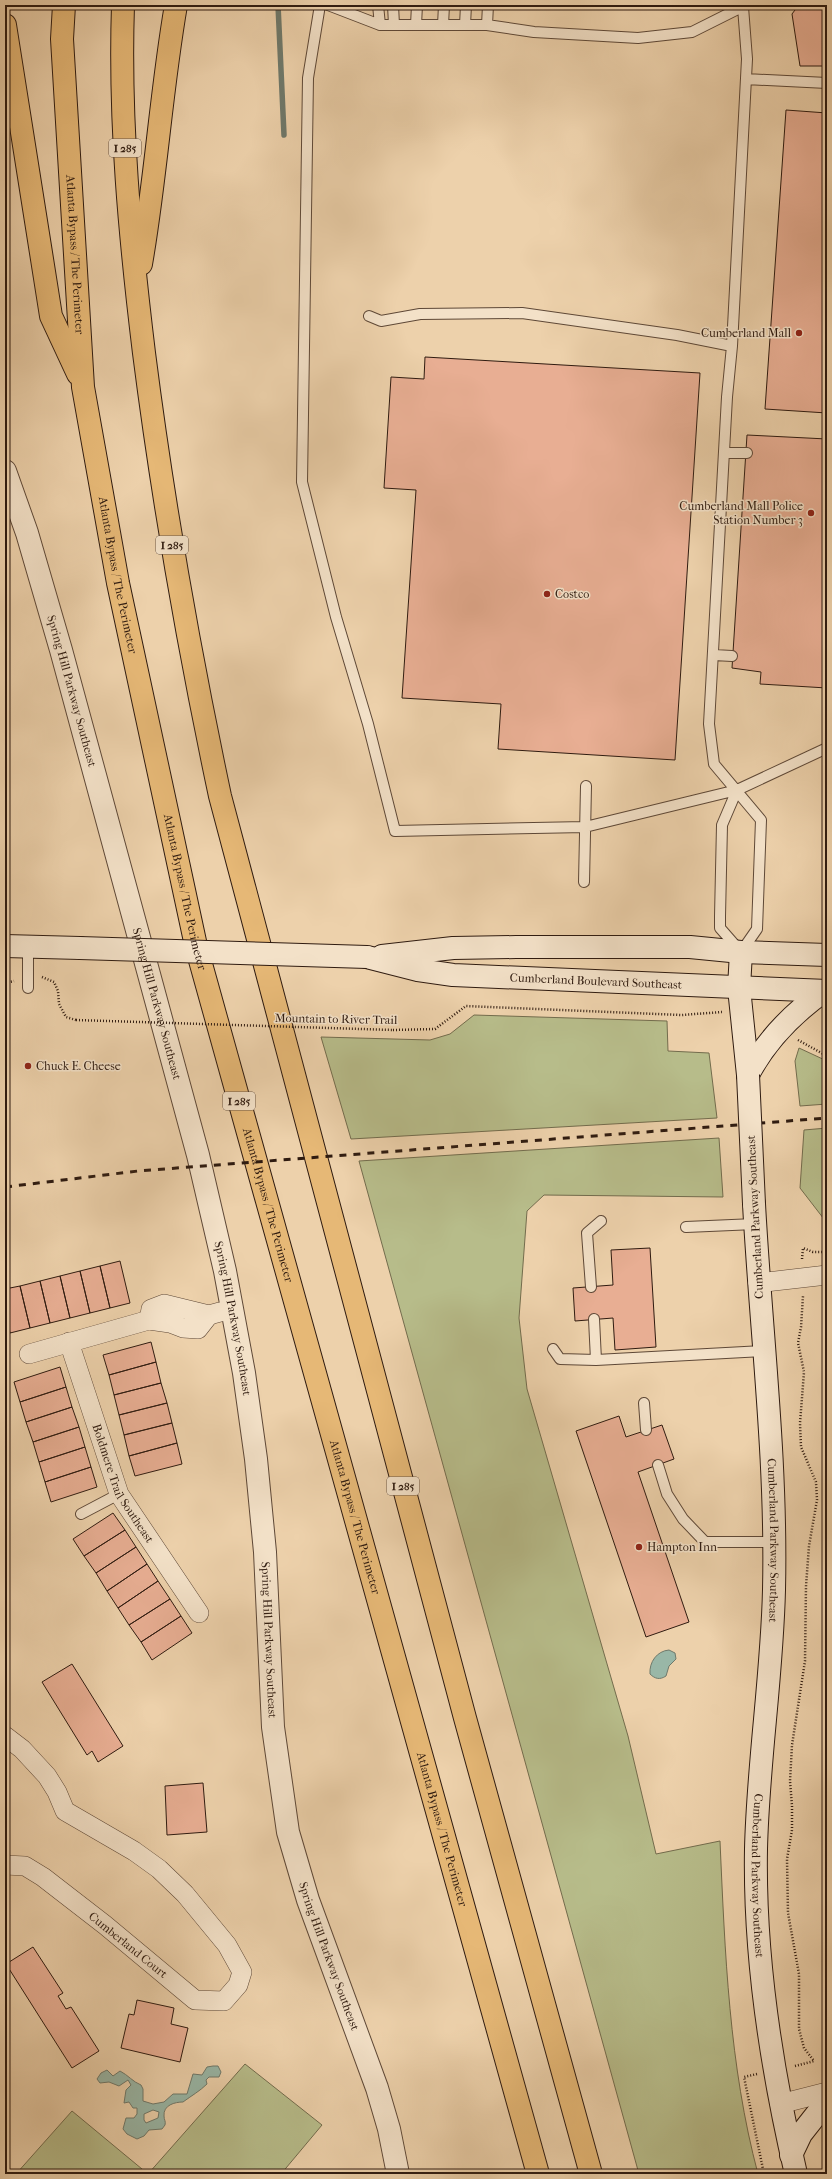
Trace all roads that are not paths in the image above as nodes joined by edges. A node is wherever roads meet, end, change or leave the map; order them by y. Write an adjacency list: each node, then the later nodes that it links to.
1 (64, 5): 25 (highway, Atlanta Bypass / The Perimeter / I 285)
2 (123, 5): 22 (highway, I 285)
3 (176, 5): 22 (highway)
4 (320, 5): 34 (lane)
5 (328, 5): 14 (lane)
6 (378, 5): 14 (lane)
7 (393, 5): 15 (lane)
8 (417, 5): 16 (lane)
9 (444, 5): 17 (lane)
10 (466, 5): 18 (lane)
11 (488, 5): 19 (lane)
12 (744, 6): 19 (lane); 20 (lane)
13 (5, 25): 25 (highway)
14 (380, 25): 15 (lane)
15 (394, 25): 16 (lane)
16 (416, 25): 17 (lane)
17 (443, 25): 18 (lane)
18 (464, 25): 19 (lane)
19 (487, 25)
20 (746, 79): 21 (lane); 24 (lane)
21 (827, 83)
22 (137, 291): 73 (highway, I 285)
23 (369, 316): 24 (lane)
24 (732, 346): 26 (lane)
25 (83, 387): 72 (highway, Atlanta Bypass / The Perimeter / I 285)
26 (724, 453): 27 (lane); 29 (lane)
27 (747, 453)
28 (5, 471): 51 (main road, Spring Hill Parkway Southeast)
29 (714, 656): 30 (lane); 33 (lane)
30 (732, 656)
31 (827, 748): 33 (lane)
32 (586, 786): 34 (lane)
33 (737, 790): 34 (lane); 38 (lane); 38 (lane)
34 (585, 827): 35 (lane)
35 (584, 882)
36 (5, 946): 37 (main road, Cumberland Boulevard Southeast)
37 (28, 947): 40 (main road, Cumberland Boulevard Southeast, bridge); 41 (lane)
38 (741, 952): 39 (main road, Cumberland Boulevard Southeast); 40 (main road, Cumberland Boulevard Southeast); 42 (main road, Cumberland Parkway Southeast)
39 (827, 955)
40 (367, 958): 42 (main road, Cumberland Boulevard Southeast)
41 (28, 983)
42 (739, 988): 43 (main road, Cumberland Boulevard Southeast); 44 (main road, Cumberland Parkway Southeast)
43 (826, 991): 44 (main road)
44 (748, 1075): 45 (main road, Cumberland Parkway Southeast, bridge)
45 (755, 1214): 47 (lane); 49 (main road, Cumberland Parkway Southeast)
46 (601, 1221): 50 (lane)
47 (686, 1227)
48 (827, 1275): 49 (street)
49 (758, 1283): 55 (main road, Cumberland Parkway Southeast)
50 (591, 1287)
51 (231, 1309): 53 (street); 71 (main road, Spring Hill Parkway Southeast)
52 (594, 1319): 57 (lane)
53 (69, 1342): 56 (street); 61 (street, Boldmere Trail Southeast)
54 (553, 1349): 57 (lane)
55 (763, 1351): 57 (lane); 63 (main road, Cumberland Parkway Southeast)
56 (29, 1354)
57 (596, 1360)
58 (644, 1403): 59 (lane)
59 (646, 1430)
60 (658, 1465): 63 (lane)
61 (119, 1494): 62 (lane); 64 (street, Boldmere Trail Southeast)
62 (81, 1514)
63 (774, 1542): 69 (main road, Cumberland Parkway Southeast)
64 (199, 1613)
65 (5, 1736): 66 (street, Cumberland Court)
66 (5, 1865)
67 (827, 2092): 69 (street)
68 (827, 2101): 70 (main road)
69 (780, 2104): 70 (main road, Cumberland Parkway Southeast)
70 (793, 2165)
71 (398, 2174)
72 (538, 2174)
73 (591, 2174)

